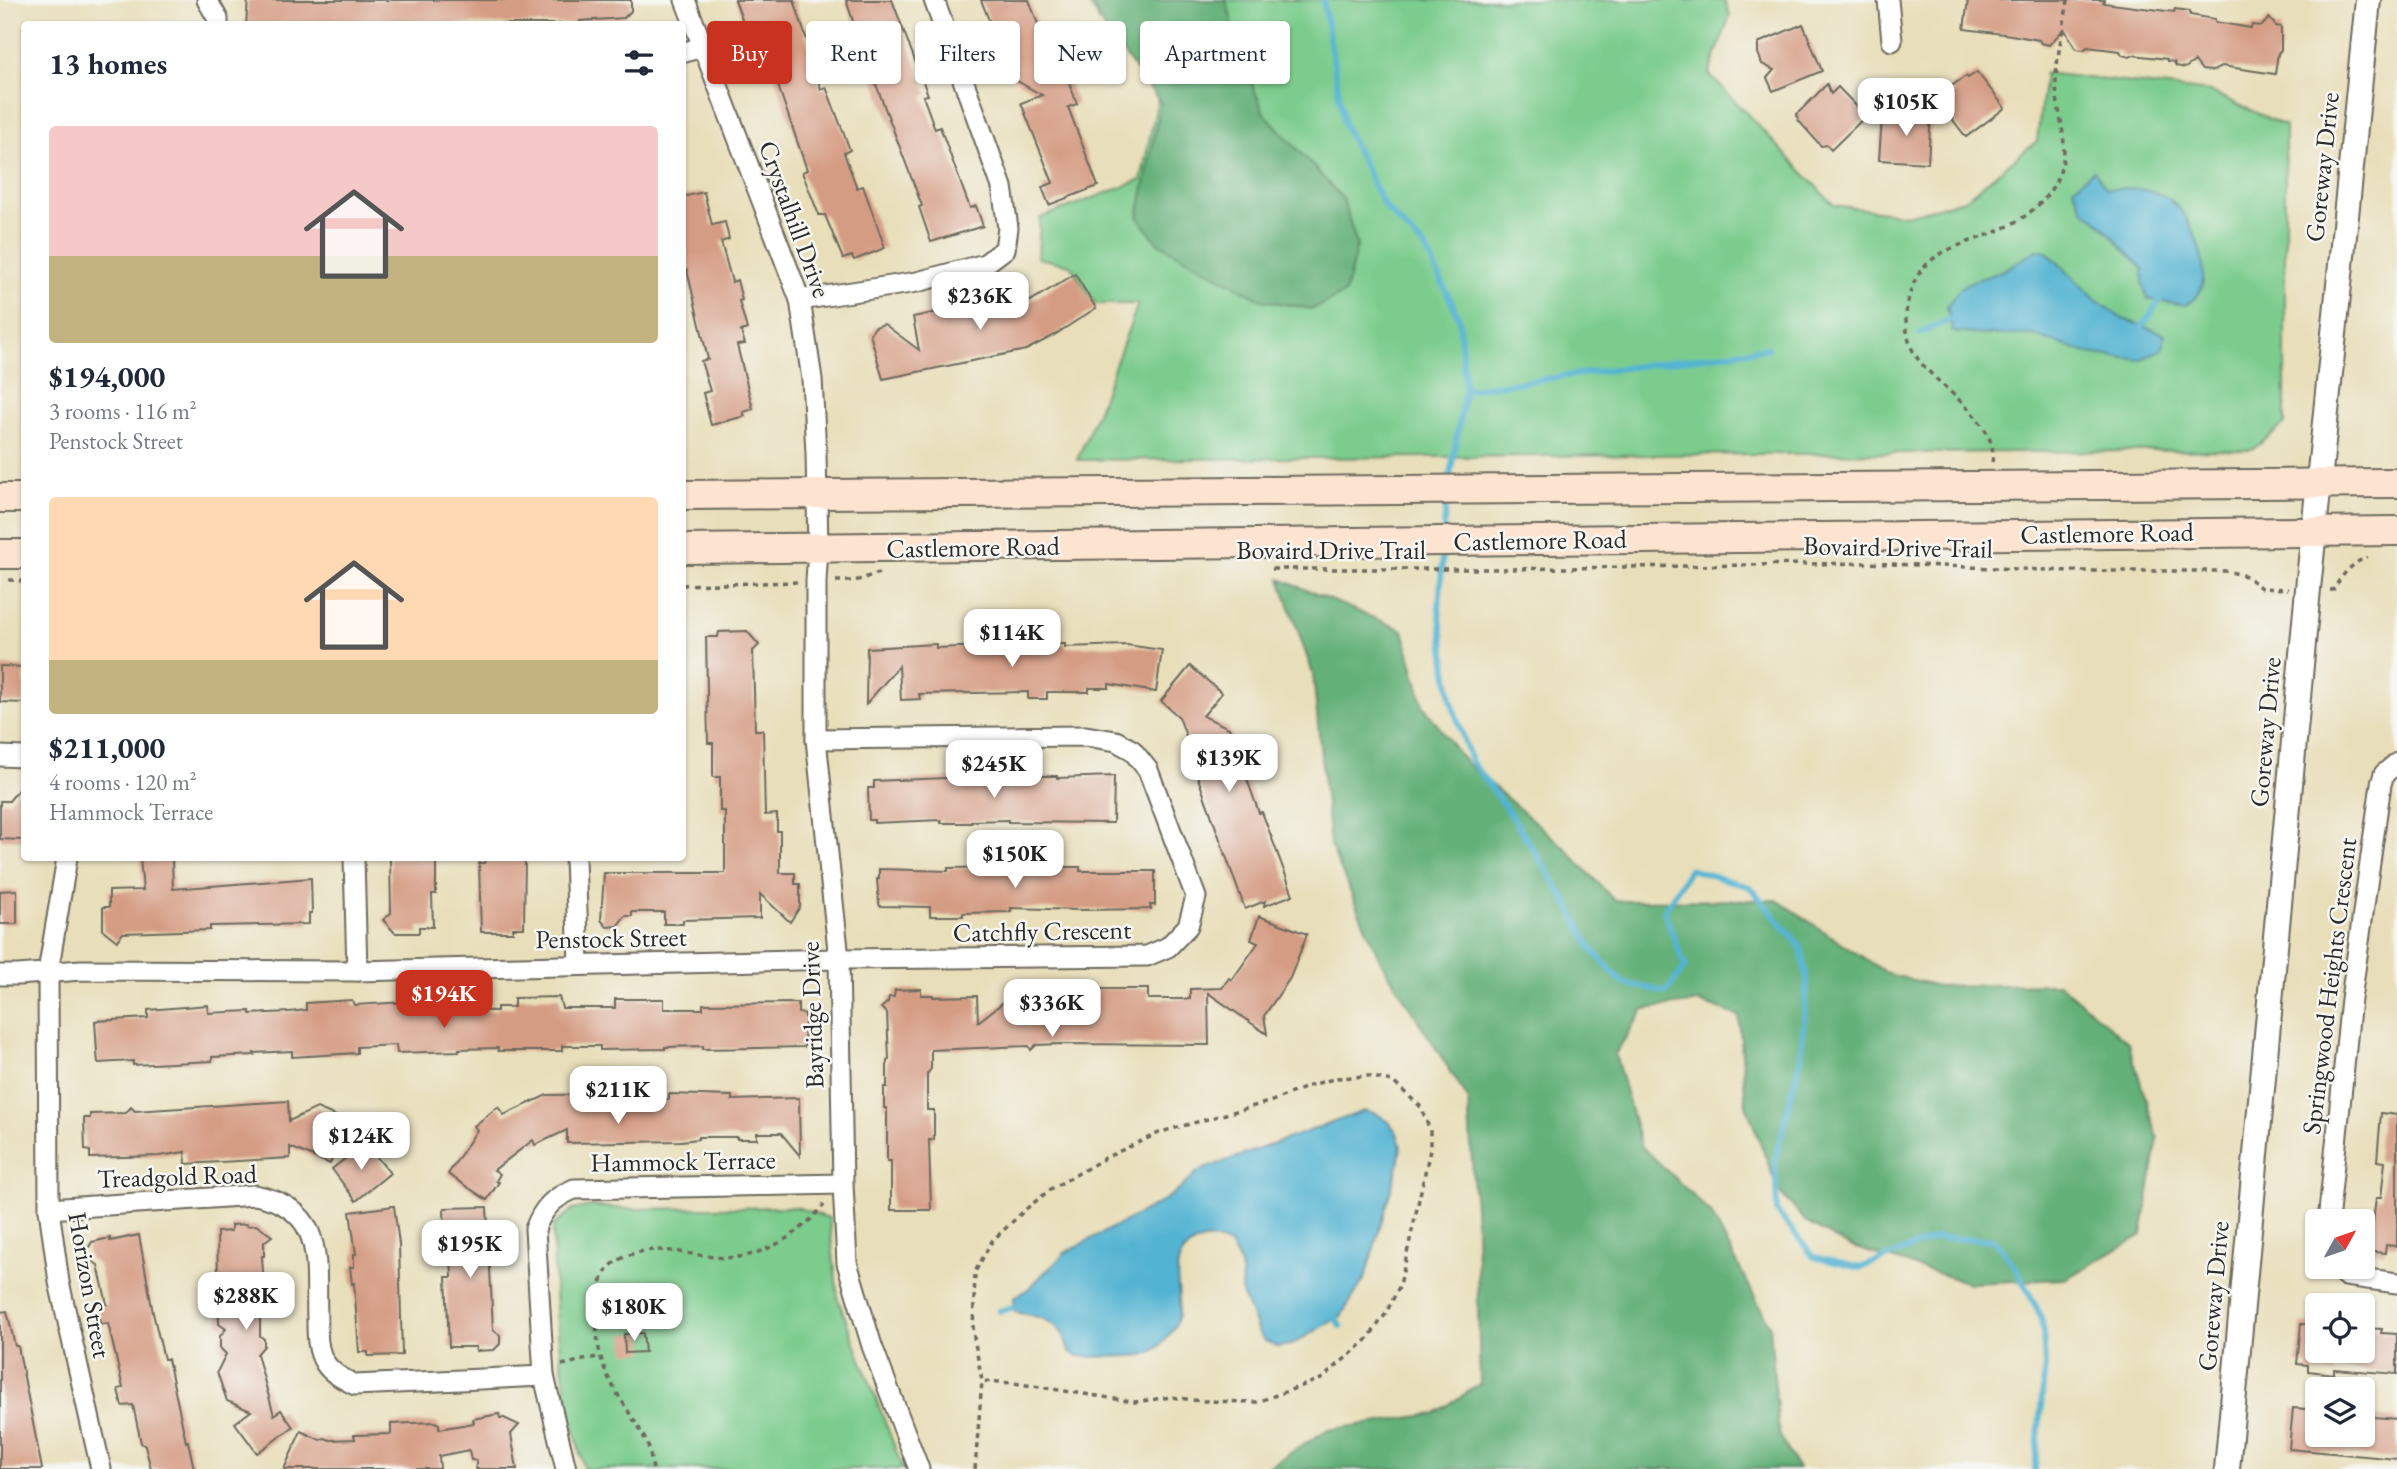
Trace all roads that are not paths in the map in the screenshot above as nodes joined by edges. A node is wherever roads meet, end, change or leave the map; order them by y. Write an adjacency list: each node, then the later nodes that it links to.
1 (207, 0): 6 (street)
2 (685, 0): 8 (street, Crystalhill Drive)
3 (934, 0): 10 (street)
4 (1888, 0): 7 (street)
5 (2368, 0): 11 (street, Goreway Drive)
6 (218, 21)
7 (1892, 41)
8 (704, 46): 9 (street); 10 (street, Crystalhill Drive)
9 (686, 52)
10 (800, 300): 13 (street, Crystalhill Drive)
11 (2320, 483): 12 (main road, Castlemore Road); 13 (main road, Castlemore Road); 17 (street, Goreway Drive)
12 (2397, 483)
13 (818, 494): 14 (main road, Castlemore Road); 19 (street, Crystalhill Drive)
14 (686, 495)
15 (0, 498): 16 (main road)
16 (21, 498)
17 (2315, 531): 18 (main road, Castlemore Road); 19 (main road, Castlemore Road); 44 (street, Goreway Drive)
18 (2397, 531)
19 (818, 548): 20 (main road, Castlemore Road); 23 (street, Bayridge Drive)
20 (686, 549)
21 (0, 554): 22 (main road)
22 (21, 554)
23 (816, 739): 30 (street, Bayridge Drive); 30 (street, Catchfly Crescent)
24 (0, 757): 25 (street)
25 (21, 757)
26 (2397, 763): 37 (street, Springwood Heights Crescent)
27 (66, 861): 33 (street, Horizon Street)
28 (354, 861): 32 (street)
29 (575, 861): 31 (street)
30 (839, 960): 31 (street, Penstock Street); 35 (street, Bayridge Drive)
31 (579, 965): 32 (street, Penstock Street)
32 (357, 971): 33 (street, Penstock Street)
33 (48, 972): 34 (street, Penstock Street); 36 (street, Horizon Street)
34 (0, 975)
35 (843, 1184): 40 (street, Hammock Terrace); 43 (street, Bayridge Drive)
36 (49, 1209): 40 (street, Treadgold Road); 41 (street, Horizon Street)
37 (2329, 1209)
38 (2368, 1279): 39 (street)
39 (2397, 1283)
40 (544, 1373): 42 (street, Hammock Terrace)
41 (101, 1469)
42 (566, 1469)
43 (919, 1469)
44 (2227, 1469)

